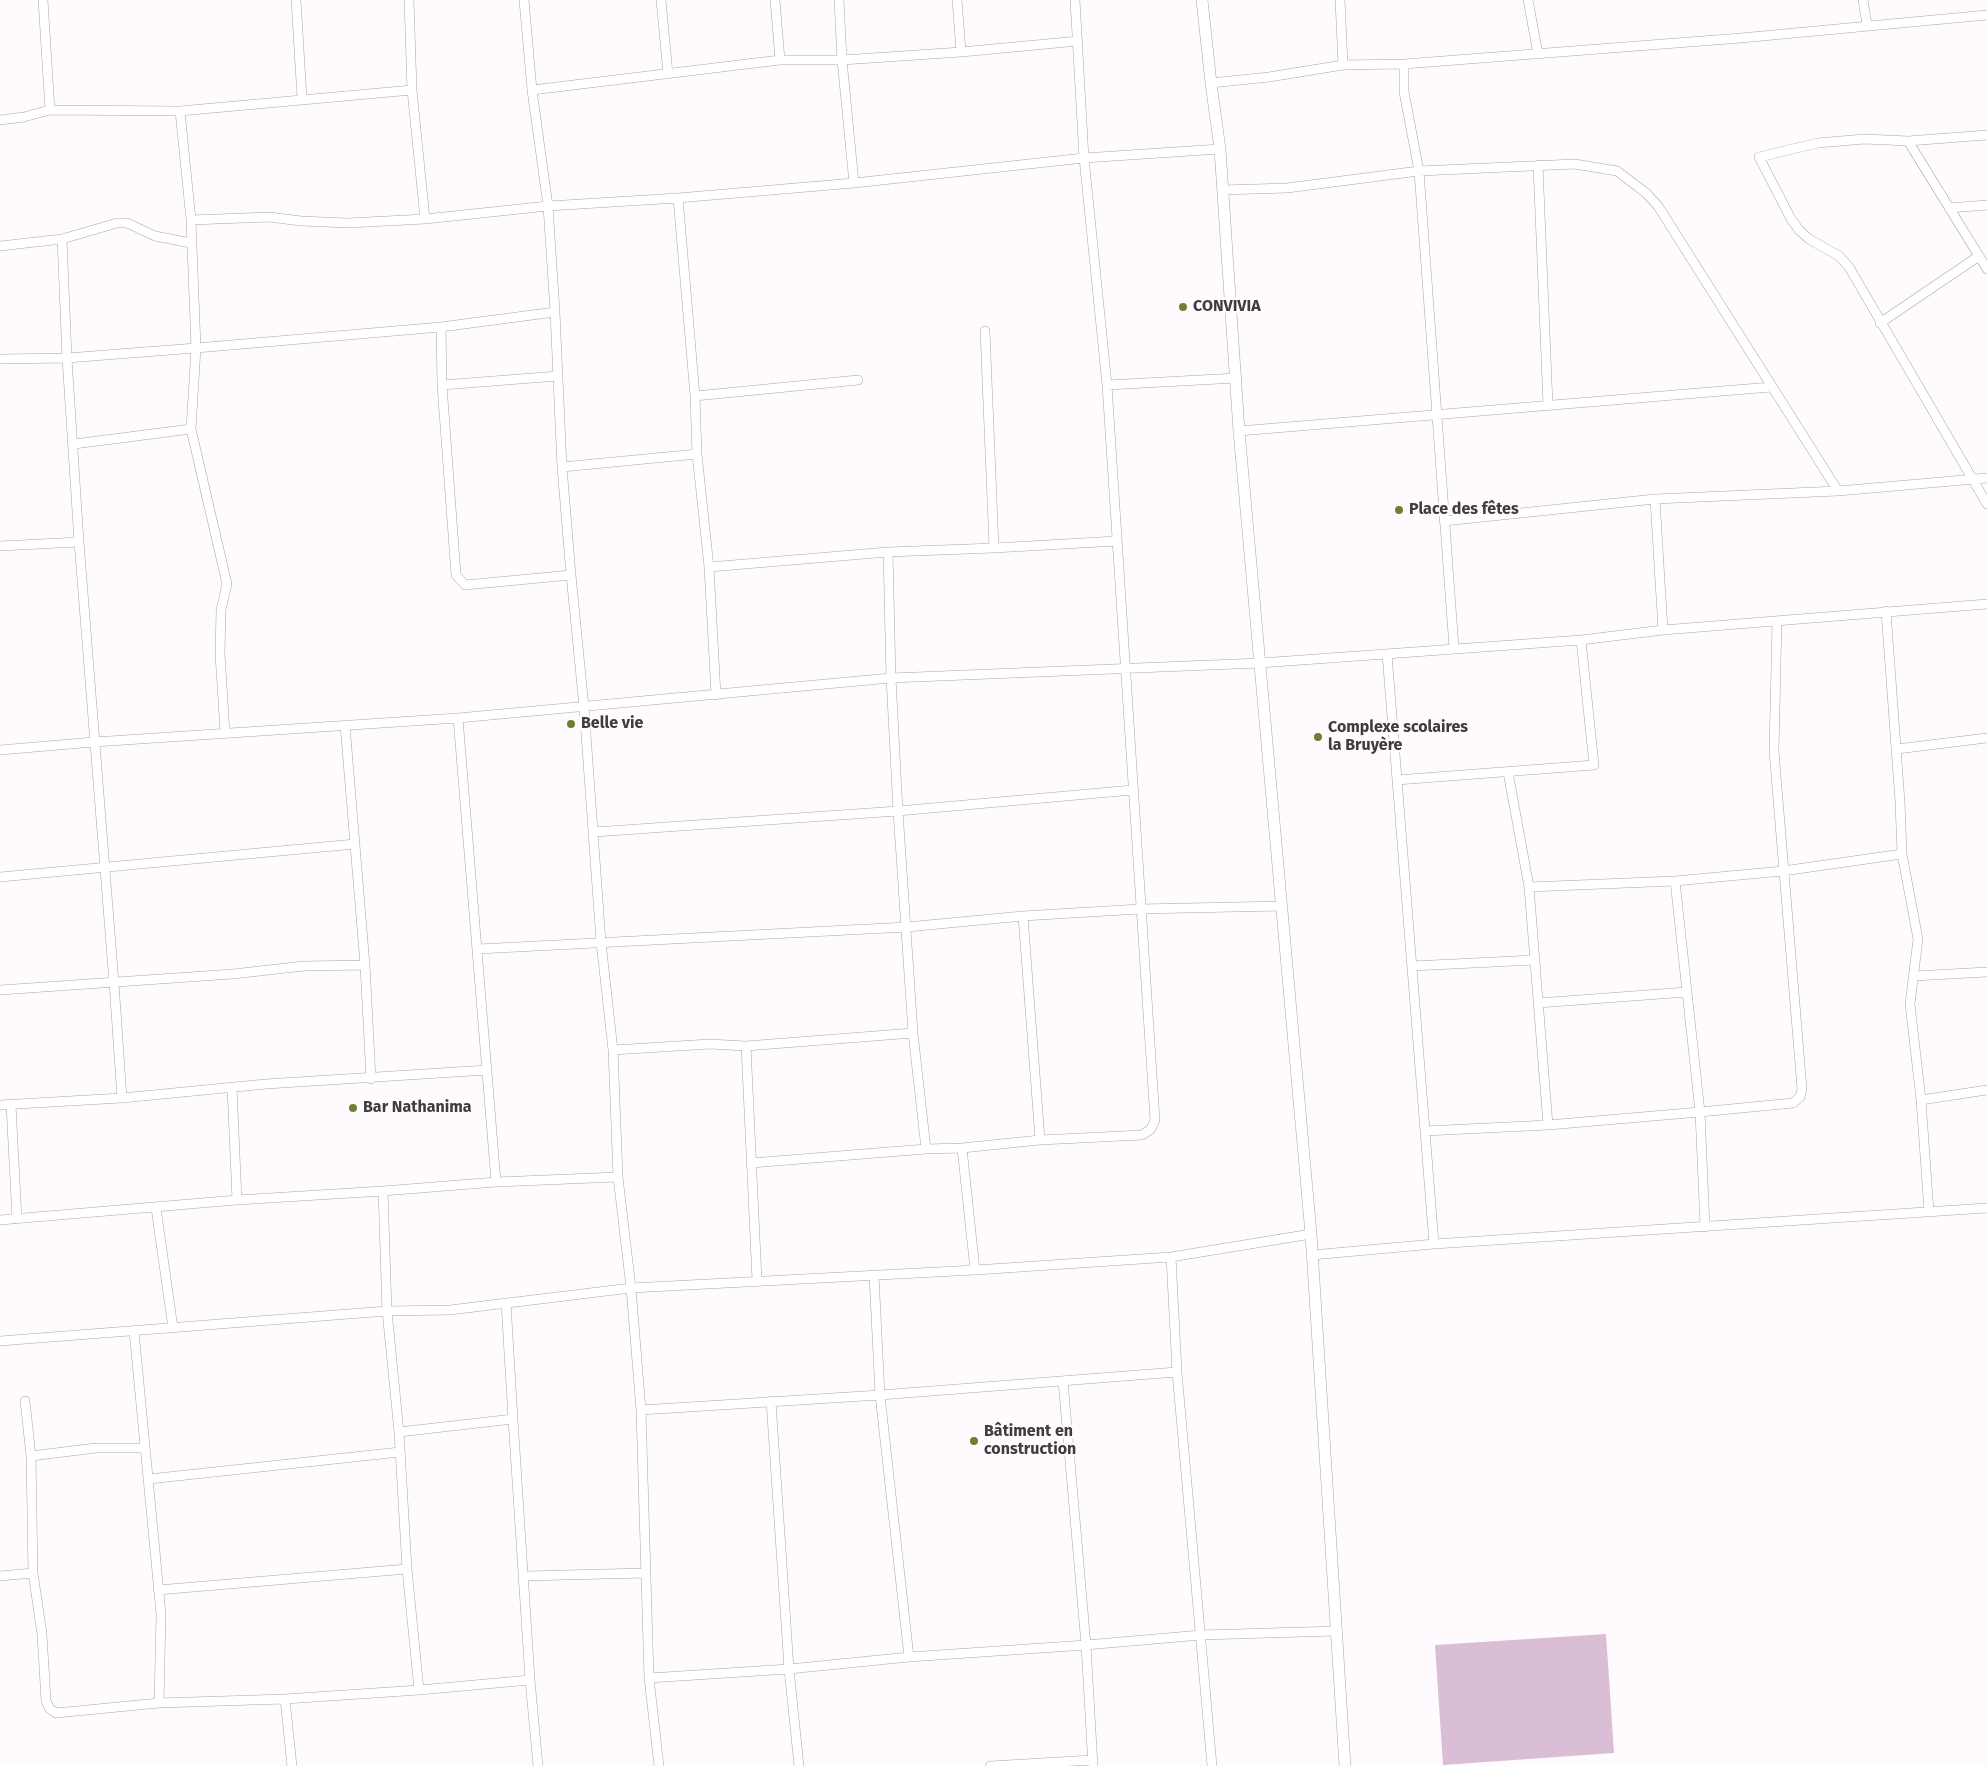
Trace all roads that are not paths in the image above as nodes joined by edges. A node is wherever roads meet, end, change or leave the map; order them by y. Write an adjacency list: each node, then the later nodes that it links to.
1 (43, 0): 28 (street)
2 (296, 0): 27 (street)
3 (409, 0): 25 (street)
4 (524, 0): 26 (street)
5 (661, 0): 23 (street)
6 (775, 0): 19 (street)
7 (839, 0): 20 (street)
8 (957, 0): 17 (street)
9 (1075, 0): 16 (street)
10 (1202, 0): 24 (street)
11 (1340, 0): 22 (street)
12 (1528, 0): 18 (street)
13 (1864, 0): 15 (street)
14 (1987, 15): 15 (street)
15 (1867, 25): 18 (street)
16 (1078, 41): 17 (street); 34 (street)
17 (961, 52): 20 (street)
18 (1538, 54): 21 (street)
19 (780, 60): 20 (street); 23 (street)
20 (842, 60): 37 (street)
21 (1404, 64): 22 (street); 36 (street)
22 (1343, 66): 24 (street)
23 (668, 74): 26 (street)
24 (1211, 83): 33 (street)
25 (412, 90): 27 (street); 43 (street)
26 (532, 90): 41 (street)
27 (302, 98): 29 (street)
28 (50, 110): 29 (street); 30 (street)
29 (180, 111): 44 (street)
30 (0, 120)
31 (1987, 135): 32 (street)
32 (1908, 141): 42 (street); 51 (street)
33 (1220, 149): 34 (street); 38 (street)
34 (1084, 158): 37 (street); 61 (street)
35 (1538, 165): 36 (street); 62 (street); 64 (street)
36 (1419, 171): 38 (street); 65 (street)
37 (854, 183): 39 (street)
38 (1223, 190): 58 (street)
39 (678, 198): 41 (street); 63 (street)
40 (1987, 205): 42 (street)
41 (548, 206): 43 (street); 50 (street)
42 (1949, 208): 48 (street)
43 (425, 219): 44 (street)
44 (191, 220): 46 (street)
45 (62, 239): 46 (street); 47 (street); 55 (street)
46 (191, 243): 54 (street)
47 (0, 246)
48 (1979, 256): 49 (street); 51 (street)
49 (1987, 269)
50 (555, 312): 52 (street); 57 (street)
51 (1880, 323): 72 (street)
52 (441, 327): 54 (street); 60 (street)
53 (985, 331): 80 (street)
54 (196, 348): 55 (street); 66 (street)
55 (67, 358): 56 (street); 68 (street)
56 (0, 359)
57 (558, 376): 60 (street); 70 (street)
58 (1236, 378): 61 (street); 67 (street)
59 (858, 380): 63 (street)
60 (442, 385): 83 (street)
61 (1106, 385): 77 (street)
62 (1771, 387): 64 (street); 73 (street)
63 (694, 396): 69 (street)
64 (1548, 405): 65 (street)
65 (1436, 414): 67 (street); 76 (street)
66 (191, 429): 68 (street); 98 (street)
67 (1239, 431): 91 (street)
68 (74, 444): 78 (street)
69 (698, 454): 70 (street); 82 (street)
70 (562, 467): 83 (street)
71 (1987, 478): 72 (street)
72 (1971, 480): 73 (street); 75 (street)
73 (1838, 491): 74 (street)
74 (1654, 499): 76 (street); 87 (street)
75 (1987, 504)
76 (1444, 521): 89 (street)
77 (1116, 541): 80 (street); 92 (street)
78 (79, 542): 79 (street); 100 (street)
79 (0, 546)
80 (994, 548): 81 (street)
81 (888, 552): 82 (street); 93 (street)
82 (709, 567): 94 (street)
83 (571, 575): 95 (street)
84 (1987, 604): 85 (street)
85 (1886, 611): 86 (street); 101 (street)
86 (1778, 620): 87 (street); 111 (street)
87 (1663, 630): 88 (street)
88 (1581, 640): 89 (street); 103 (street)
89 (1454, 648): 90 (street)
90 (1387, 654): 91 (street); 104 (street)
91 (1260, 663): 92 (street); 115 (street)
92 (1125, 669): 93 (street); 105 (street)
93 (891, 678): 94 (street); 106 (street)
94 (716, 695): 95 (street)
95 (584, 707): 96 (street); 107 (street)
96 (458, 718): 97 (street); 120 (street)
97 (345, 725): 98 (street); 108 (street)
98 (226, 733): 100 (street)
99 (1987, 738): 101 (street)
100 (94, 742): 102 (street); 110 (street)
101 (1897, 749): 109 (street)
102 (0, 750)
103 (1508, 772): 104 (street); 114 (street)
104 (1397, 780): 123 (street)
105 (1133, 790): 106 (street); 116 (street)
106 (898, 811): 107 (street); 118 (street)
107 (594, 832): 119 (street)
108 (355, 844): 110 (street); 122 (street)
109 (1902, 854): 111 (street); 125 (street)
110 (105, 868): 112 (street); 126 (street)
111 (1783, 871): 113 (street); 141 (street)
112 (0, 876)
113 (1675, 882): 114 (street); 128 (street)
114 (1529, 887): 121 (street)
115 (1282, 906): 116 (street); 158 (street)
116 (1140, 909): 117 (street); 144 (street)
117 (1023, 916): 118 (street); 144 (street)
118 (907, 927): 119 (street); 130 (street)
119 (601, 942): 120 (street); 132 (street)
120 (478, 949): 133 (street)
121 (1535, 960): 123 (street); 129 (street)
122 (365, 965): 126 (street); 134 (street)
123 (1412, 966): 143 (street)
124 (1987, 972): 125 (street)
125 (1914, 976): 138 (street)
126 (114, 982): 127 (street); 137 (street)
127 (0, 990)
128 (1687, 992): 129 (street); 141 (street)
129 (1538, 1003): 142 (street)
130 (913, 1033): 131 (street); 146 (street)
131 (746, 1046): 132 (street); 147 (street)
132 (613, 1050): 148 (street)
133 (487, 1070): 134 (street); 149 (street)
134 (372, 1078): 135 (street)
135 (232, 1087): 137 (street); 151 (street)
136 (1987, 1090): 138 (street)
137 (122, 1098): 140 (street)
138 (1921, 1100): 154 (street)
139 (0, 1105): 140 (street)
140 (10, 1105): 155 (street)
141 (1700, 1112): 142 (street); 157 (street)
142 (1548, 1125): 143 (street)
143 (1425, 1131): 159 (street)
144 (1040, 1140): 145 (street)
145 (962, 1148): 146 (street); 162 (street)
146 (926, 1149): 147 (street)
147 (751, 1163): 164 (street)
148 (618, 1176): 149 (street); 165 (street)
149 (496, 1182): 150 (street)
150 (383, 1191): 151 (street); 167 (street)
151 (237, 1200): 152 (street)
152 (156, 1208): 155 (street); 168 (street)
153 (1987, 1208): 154 (street)
154 (1929, 1212): 157 (street)
155 (17, 1219): 156 (street)
156 (0, 1220)
157 (1705, 1227): 159 (street)
158 (1311, 1234): 160 (street); 161 (street)
159 (1434, 1244): 160 (street)
160 (1312, 1256): 189 (street)
161 (1172, 1257): 162 (street); 171 (street)
162 (975, 1270): 163 (street)
163 (874, 1275): 164 (street); 173 (street)
164 (757, 1280): 165 (street)
165 (631, 1288): 166 (street); 176 (street)
166 (506, 1303): 167 (street); 177 (street)
167 (387, 1311): 168 (street); 178 (street)
168 (173, 1328): 169 (street)
169 (134, 1331): 170 (street); 179 (street)
170 (0, 1341)
171 (1177, 1372): 172 (street); 190 (street)
172 (1063, 1381): 173 (street); 191 (street)
173 (880, 1395): 175 (street); 192 (street)
174 (25, 1401): 181 (street)
175 (771, 1401): 176 (street); 193 (street)
176 (641, 1410): 185 (street)
177 (513, 1419): 178 (street); 187 (street)
178 (398, 1432): 180 (street)
179 (144, 1448): 181 (street); 182 (street)
180 (400, 1452): 182 (street); 183 (street)
181 (30, 1456): 184 (street)
182 (149, 1479): 188 (street)
183 (407, 1569): 188 (street); 196 (street)
184 (33, 1573): 186 (street); 198 (street)
185 (645, 1573): 187 (street); 194 (street)
186 (0, 1576)
187 (525, 1576): 195 (street)
188 (158, 1590): 198 (street)
189 (1337, 1631): 190 (street); 206 (street)
190 (1201, 1635): 191 (street); 205 (street)
191 (1086, 1645): 192 (street); 199 (street)
192 (909, 1657): 193 (street)
193 (789, 1670): 194 (street); 203 (street)
194 (650, 1678): 202 (street)
195 (530, 1680): 196 (street); 201 (street)
196 (419, 1690): 197 (street)
197 (284, 1699): 198 (street); 200 (street)
198 (159, 1703)
199 (1093, 1763): 204 (street)
200 (292, 1766)
201 (538, 1766)
202 (659, 1766)
203 (799, 1766)
204 (990, 1766)
205 (1212, 1766)
206 (1345, 1766)

